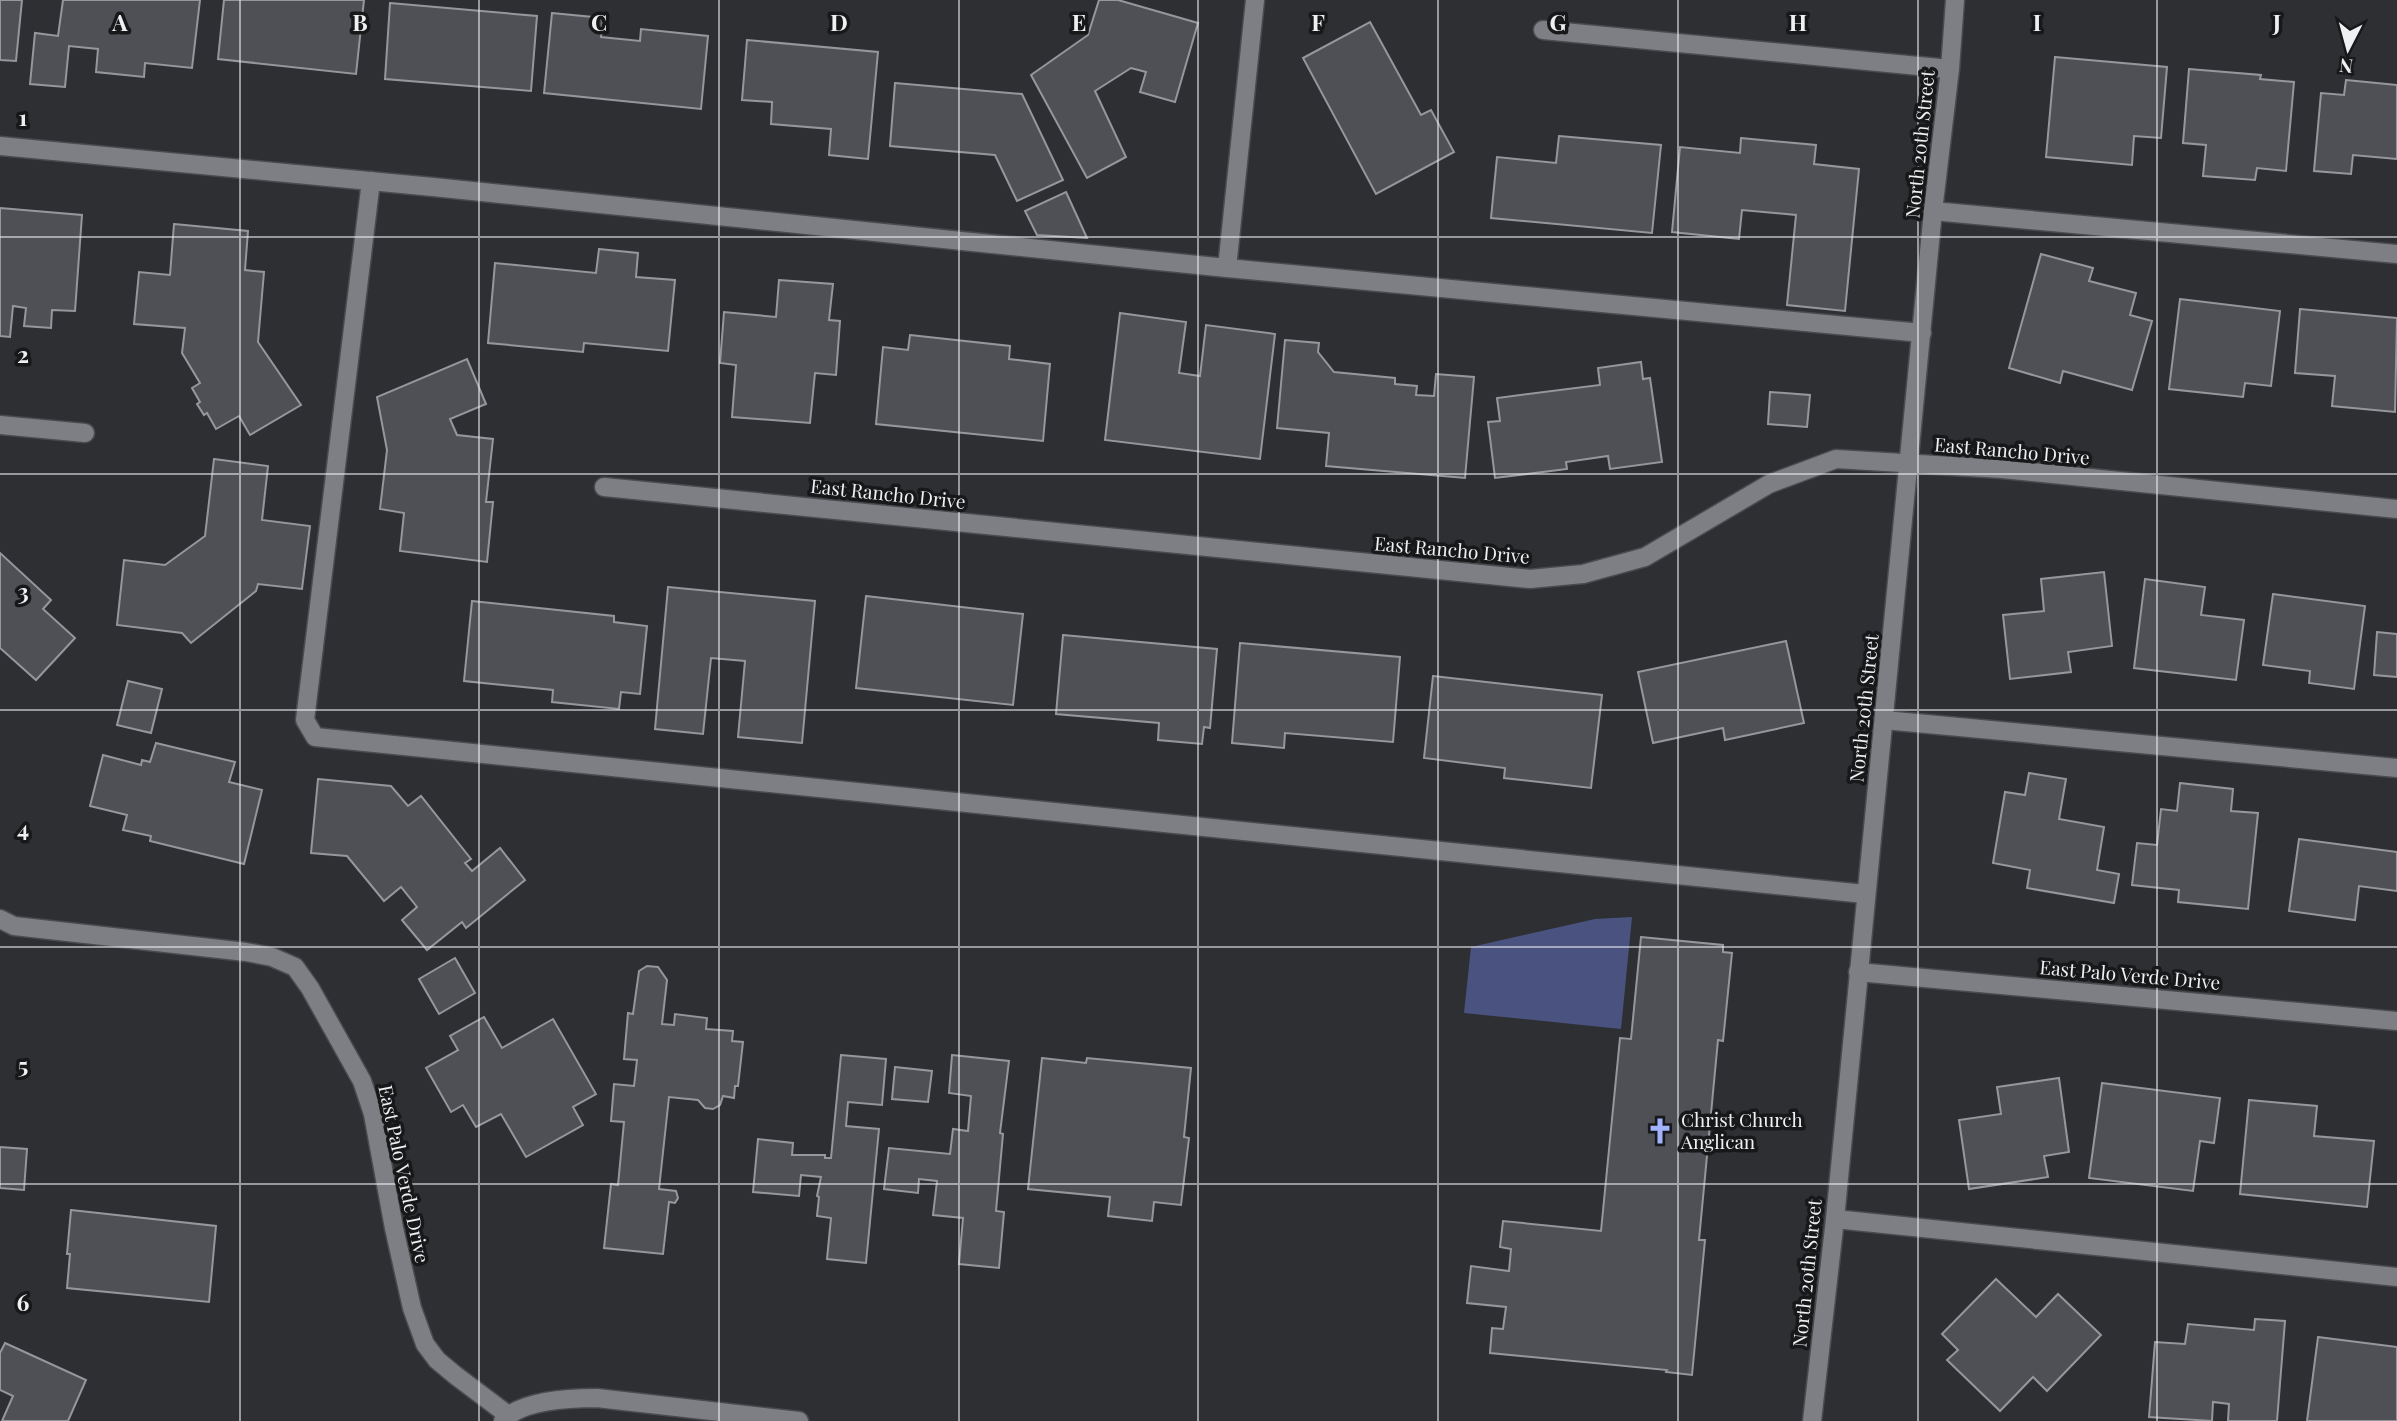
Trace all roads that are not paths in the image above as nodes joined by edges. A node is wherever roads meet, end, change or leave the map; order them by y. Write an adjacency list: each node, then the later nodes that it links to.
1 (1255, 0): 9 (street)
2 (1955, 0): 4 (street, North 20th Street)
3 (1543, 30): 4 (street)
4 (1950, 69): 7 (street, North 20th Street)
5 (0, 146): 6 (street)
6 (371, 181): 9 (street); 18 (street)
7 (1933, 211): 8 (street); 10 (street, North 20th Street)
8 (2397, 254)
9 (1227, 268): 10 (street)
10 (1922, 333): 13 (street, North 20th Street)
11 (0, 425): 12 (street)
12 (85, 433)
13 (1909, 463): 14 (street, East Rancho Drive); 15 (street, East Rancho Drive); 16 (street, North 20th Street)
14 (604, 487)
15 (2397, 509)
16 (1884, 720): 17 (street); 18 (street, North 20th Street)
17 (2397, 768)
18 (1865, 894): 20 (street, North 20th Street)
19 (0, 919): 24 (street, East Palo Verde Drive)
20 (1858, 972): 21 (street, East Palo Verde Drive); 22 (street, North 20th Street)
21 (2397, 1021)
22 (1835, 1219): 23 (street); 26 (street, North 20th Street)
23 (2397, 1277)
24 (505, 1418): 25 (street)
25 (799, 1421)
26 (1812, 1421)

